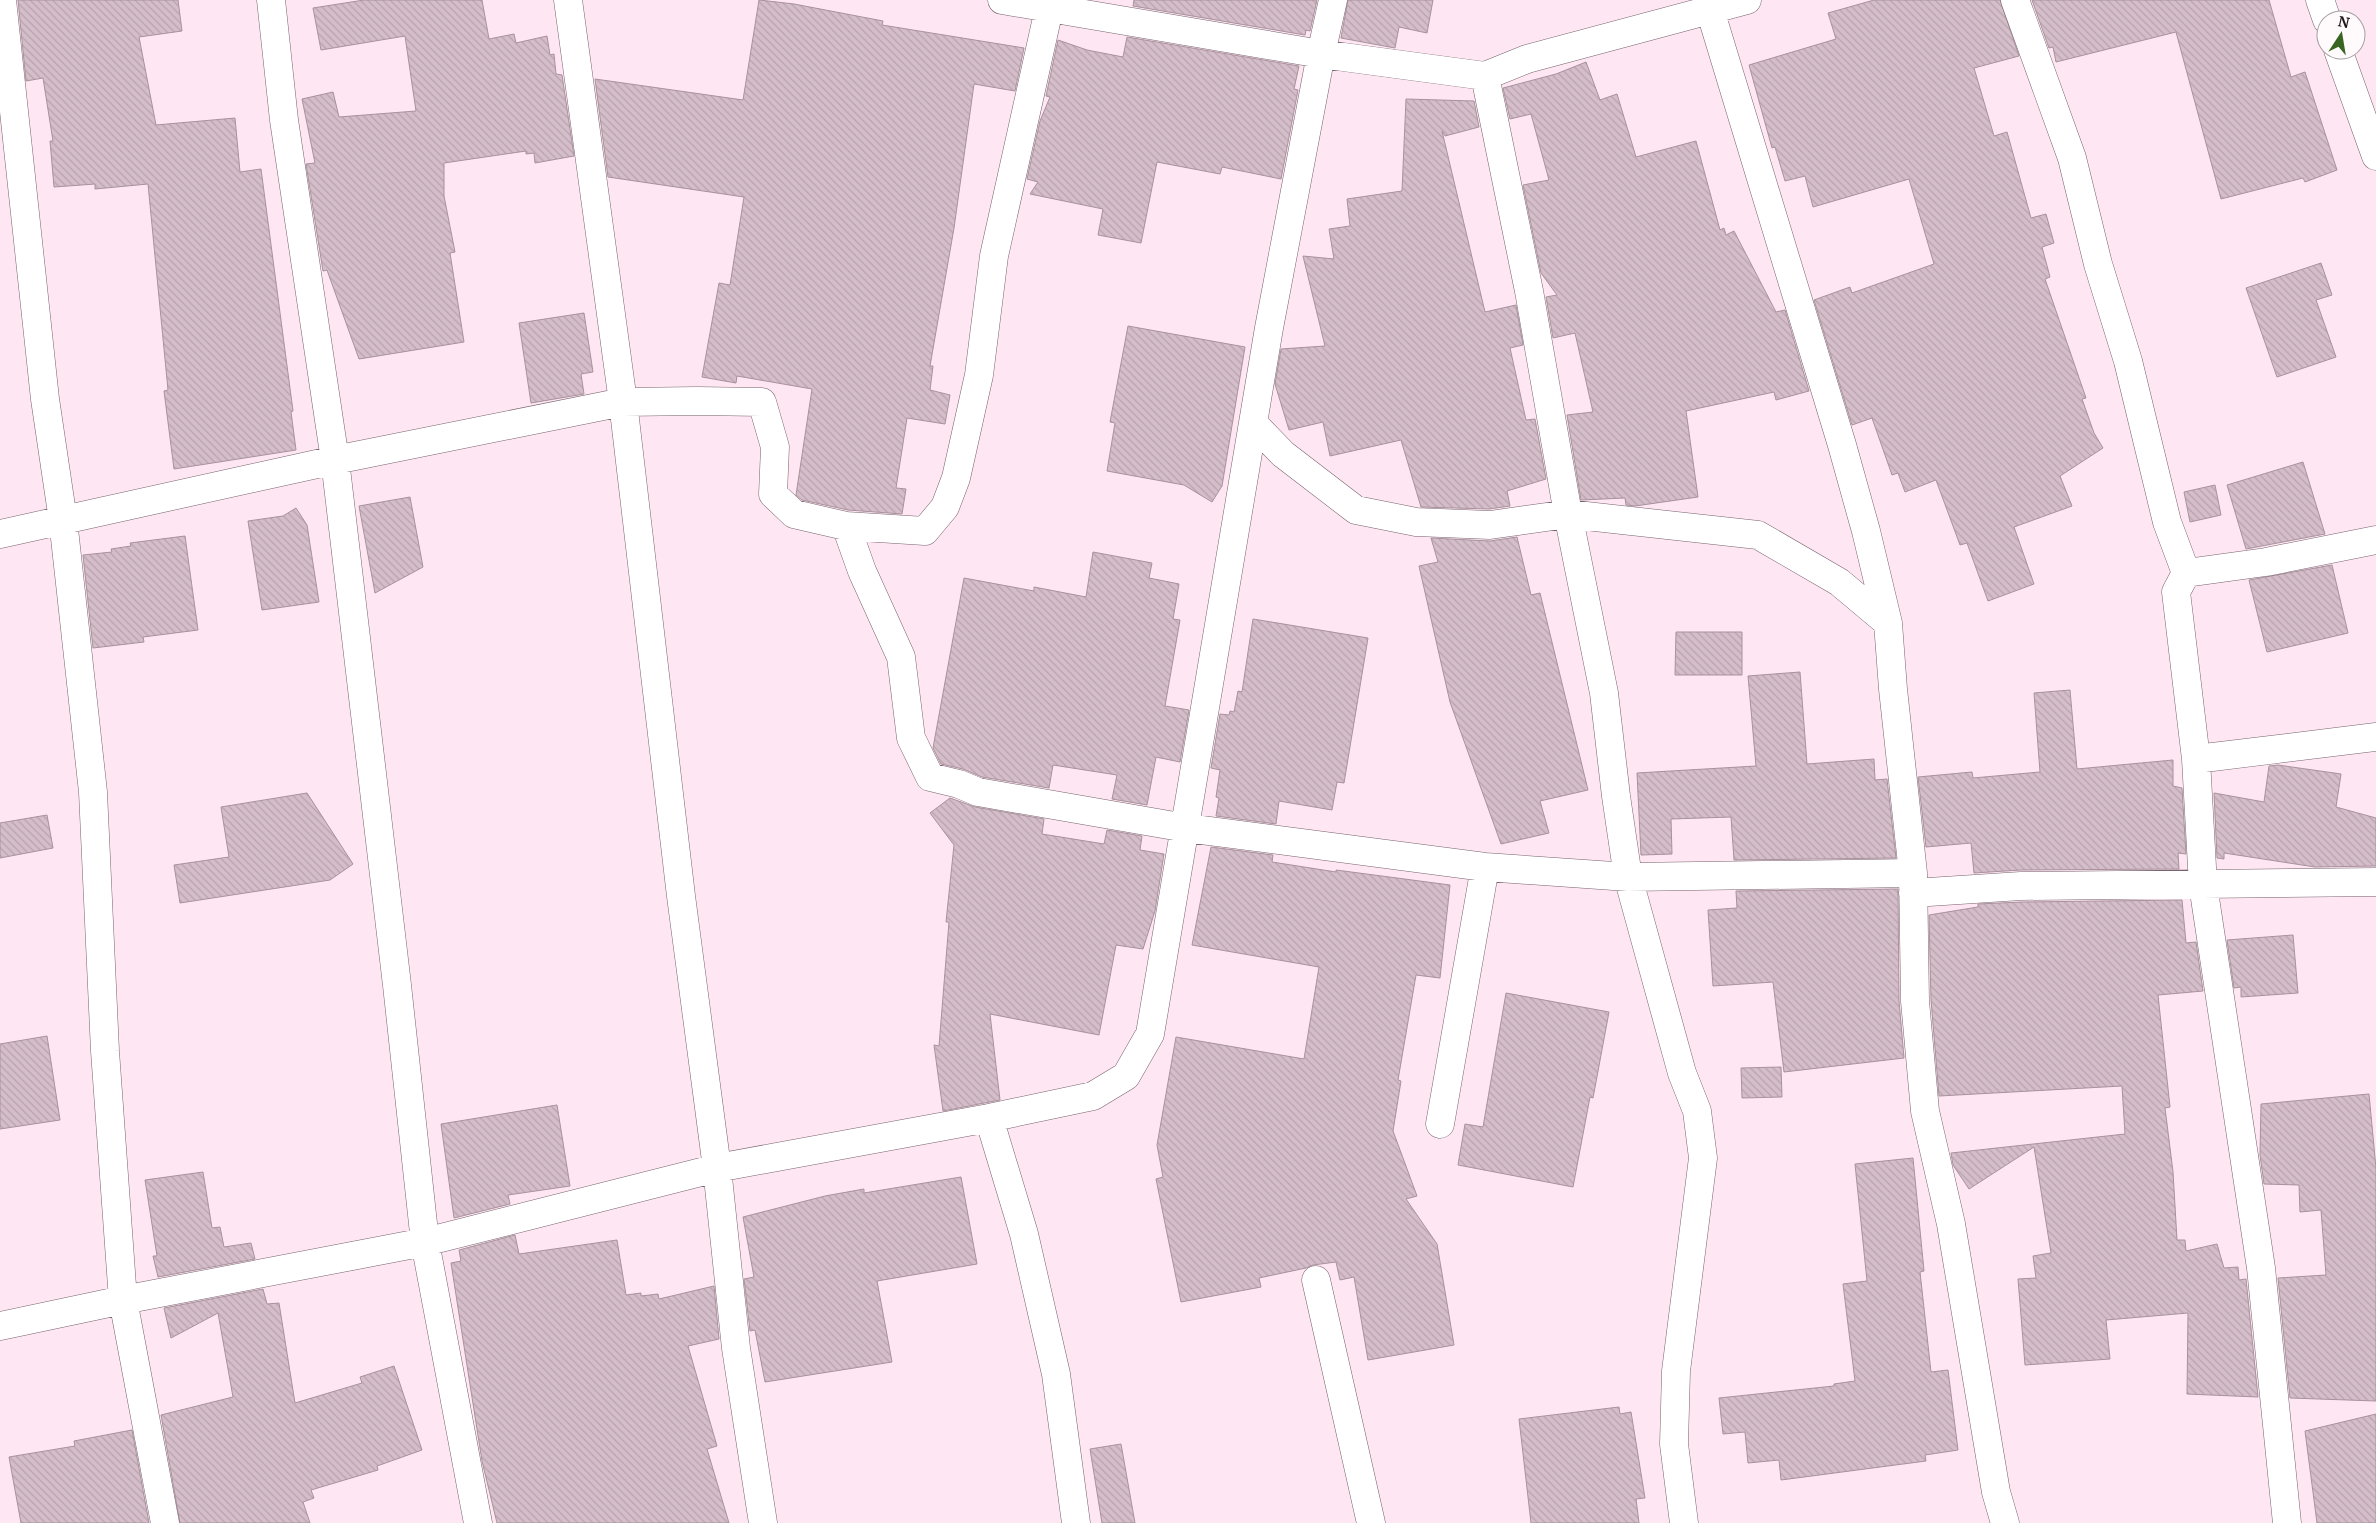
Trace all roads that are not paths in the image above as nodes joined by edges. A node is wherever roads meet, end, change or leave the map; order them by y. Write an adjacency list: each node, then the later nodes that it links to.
1 (2, 0): 18 (street)
2 (271, 0): 16 (street)
3 (568, 0): 14 (street)
4 (1002, 0): 8 (street)
5 (1333, 0): 10 (street)
6 (1747, 0): 9 (street)
7 (2015, 0): 22 (street)
8 (1050, 4): 10 (street); 19 (street)
9 (1708, 5): 12 (street); 23 (street)
10 (1321, 54): 12 (street); 15 (street)
11 (2342, 60): 13 (street)
12 (1485, 76): 17 (street)
13 (2376, 156)
14 (623, 402): 16 (street); 19 (street); 34 (street)
15 (1254, 424): 17 (street); 26 (street)
16 (335, 460): 18 (street); 35 (street)
17 (1568, 514): 23 (street); 28 (street)
18 (63, 520): 20 (street); 37 (street)
19 (846, 526): 26 (street)
20 (0, 534)
21 (2376, 540): 22 (street)
22 (2186, 573): 25 (street)
23 (1888, 623): 30 (street)
24 (2376, 737): 25 (street)
25 (2196, 759): 31 (street)
26 (1186, 828): 27 (street); 32 (street)
27 (1485, 867): 28 (street); 33 (street)
28 (1628, 877): 30 (street); 44 (street)
29 (2376, 882): 31 (street)
30 (1913, 883): 31 (street); 45 (street)
31 (2203, 885): 46 (street)
32 (989, 1118): 34 (street); 42 (street)
33 (1440, 1124)
34 (717, 1168): 35 (street); 41 (street)
35 (425, 1242): 37 (street); 40 (street)
36 (1316, 1280): 43 (street)
37 (123, 1300): 38 (street); 39 (street)
38 (0, 1326)
39 (165, 1523)
40 (478, 1523)
41 (763, 1523)
42 (1076, 1523)
43 (1371, 1523)
44 (1684, 1523)
45 (2005, 1523)
46 (2287, 1523)

